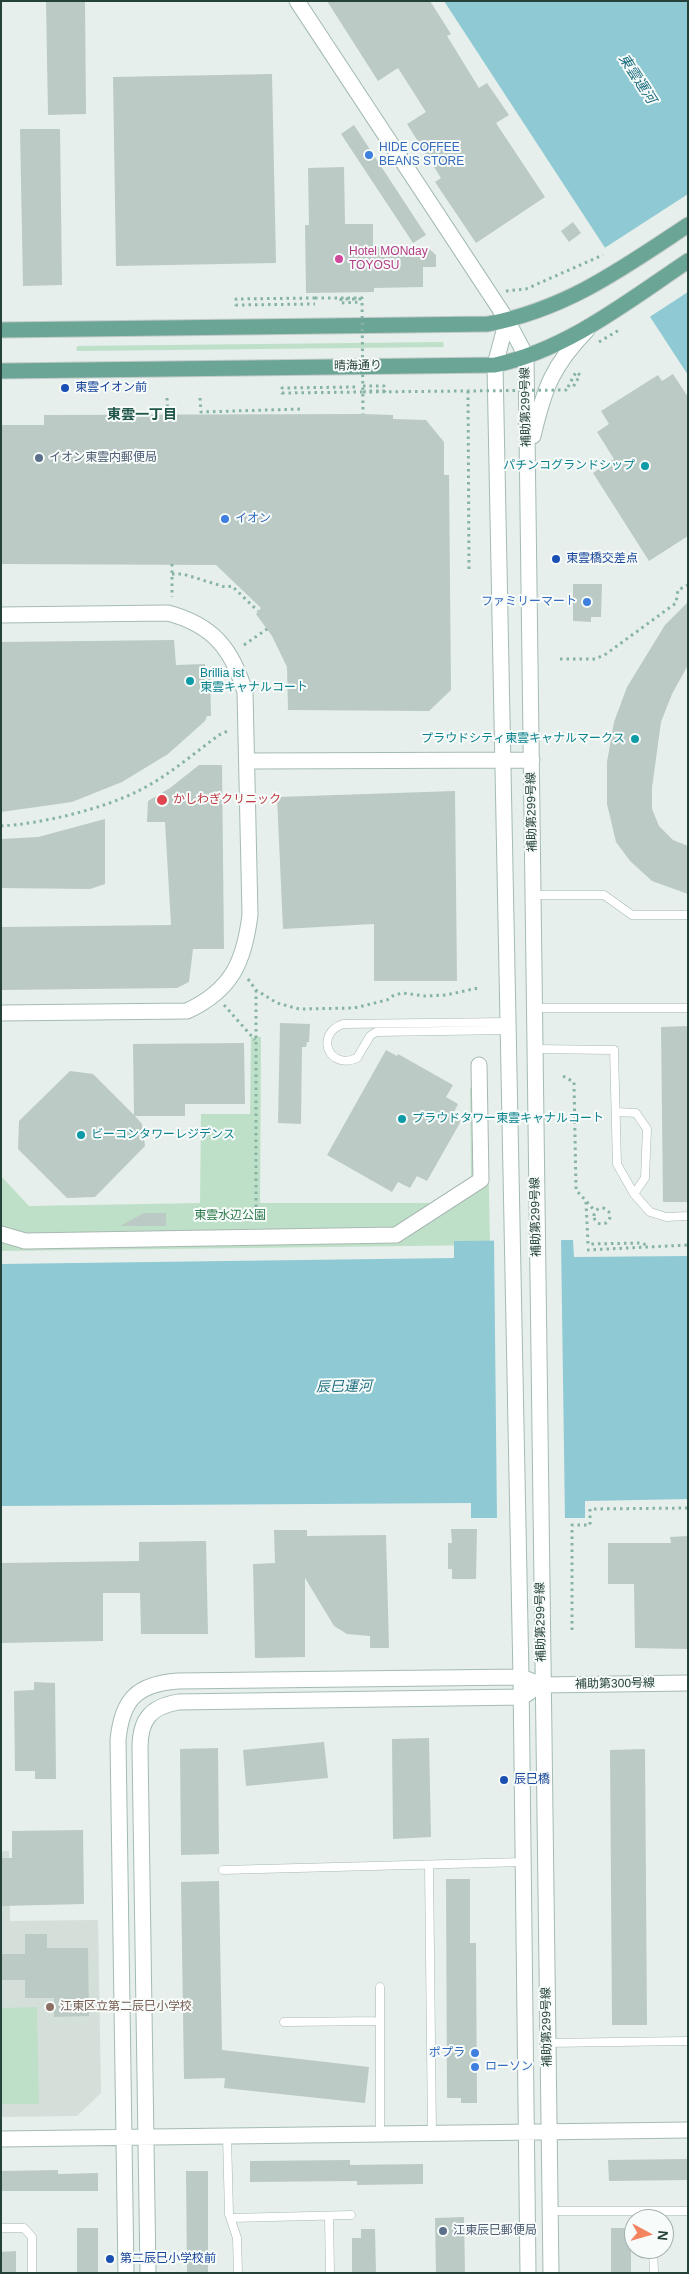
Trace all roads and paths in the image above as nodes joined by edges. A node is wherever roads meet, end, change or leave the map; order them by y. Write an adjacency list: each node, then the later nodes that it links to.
1 (297, 1): 8 (street)
2 (688, 225): 8 (main road)
3 (603, 255): 5 (path)
4 (688, 261): 9 (main road, 晴海通り)
5 (511, 290)
6 (361, 300): 6 (path); 7 (path, bridge); 14 (path, bridge)
7 (315, 304)
8 (507, 320): 10 (main road); 11 (street, 補助第299号線); 12 (street, 補助第299号線)
9 (592, 324): 11 (main road, 晴海通り); 24 (street)
10 (1, 330)
11 (526, 356): 12 (main road, 晴海通り); 24 (street, 補助第299号線)
12 (495, 365): 13 (main road, 晴海通り); 36 (street, 補助第299号線)
13 (1, 371)
14 (363, 386): 18 (path, bridge); 18 (path)
15 (356, 387): 18 (path)
16 (572, 389): 17 (path, bridge)
17 (468, 391): 18 (path, bridge); 26 (path)
18 (364, 392): 22 (path, bridge)
19 (167, 398): 23 (path)
20 (200, 398): 21 (path)
21 (302, 409)
22 (362, 414)
23 (168, 415)
24 (527, 470): 37 (street, 補助第299号線)
25 (172, 564): 27 (path)
26 (469, 572)
27 (172, 574): 29 (path); 30 (path)
28 (688, 585): 34 (path)
29 (172, 597)
30 (258, 611)
31 (1, 614): 38 (street)
32 (267, 629): 33 (path)
33 (244, 645)
34 (560, 660)
35 (230, 730): 39 (path)
36 (503, 760): 37 (street); 38 (street); 49 (street, 補助第299号線)
37 (532, 760): 40 (street, 補助第299号線)
38 (248, 761): 48 (street)
39 (1, 826)
40 (533, 895): 41 (lane); 46 (street, 補助第299号線)
41 (688, 915)
42 (248, 979): 44 (path)
43 (478, 988): 44 (path)
44 (256, 990): 50 (path)
45 (224, 1004): 50 (path)
46 (534, 1008): 47 (lane); 51 (street, 補助第299号線)
47 (688, 1008)
48 (1, 1013)
49 (508, 1026): 49 (lane); 66 (street, 補助第299号線)
50 (256, 1040): 60 (path)
51 (534, 1049): 54 (lane); 68 (street, 補助第299号線)
52 (479, 1065): 60 (street)
53 (563, 1076): 56 (path)
54 (616, 1112): 55 (lane); 55 (lane)
55 (634, 1194): 58 (lane)
56 (586, 1201): 57 (path); 62 (path)
57 (595, 1211): 57 (path)
58 (688, 1216)
59 (1, 1234): 60 (street)
60 (256, 1237)
61 (688, 1245): 62 (path)
62 (648, 1246): 63 (path)
63 (587, 1250)
64 (688, 1508): 65 (path)
65 (572, 1630)
66 (521, 1677): 68 (street); 69 (street, 補助第299号線); 84 (street)
67 (688, 1683): 68 (street, 補助第300号線)
68 (542, 1685): 69 (street); 77 (street, 補助第299号線)
69 (522, 1697): 70 (street, 補助第299号線); 85 (street)
70 (523, 1862): 71 (lane); 79 (street, 補助第299号線)
71 (430, 1865): 72 (lane); 82 (lane)
72 (223, 1870)
73 (380, 1987): 74 (lane)
74 (380, 2021): 75 (lane); 81 (lane)
75 (284, 2022)
76 (688, 2041): 77 (lane)
77 (547, 2043): 80 (street, 補助第299号線)
78 (688, 2130): 80 (street)
79 (526, 2132): 80 (street); 82 (street); 101 (street, 補助第299号線)
80 (549, 2132): 87 (street, 補助第299号線)
81 (380, 2134): 82 (street); 83 (street)
82 (432, 2134)
83 (228, 2136): 85 (street); 93 (lane)
84 (124, 2137): 85 (street); 86 (street); 97 (street)
85 (147, 2137): 98 (street)
86 (1, 2139)
87 (550, 2211): 90 (lane); 102 (street, 補助第299号線)
88 (688, 2211): 89 (lane)
89 (674, 2213)
90 (624, 2214)
91 (351, 2215): 92 (lane)
92 (328, 2216): 93 (lane); 100 (lane)
93 (230, 2218): 99 (lane)
94 (1, 2228): 96 (lane)
95 (653, 2259): 103 (lane)
96 (32, 2273)
97 (126, 2273)
98 (148, 2273)
99 (238, 2273)
100 (330, 2273)
101 (528, 2273)
102 (551, 2273)
103 (654, 2273)

